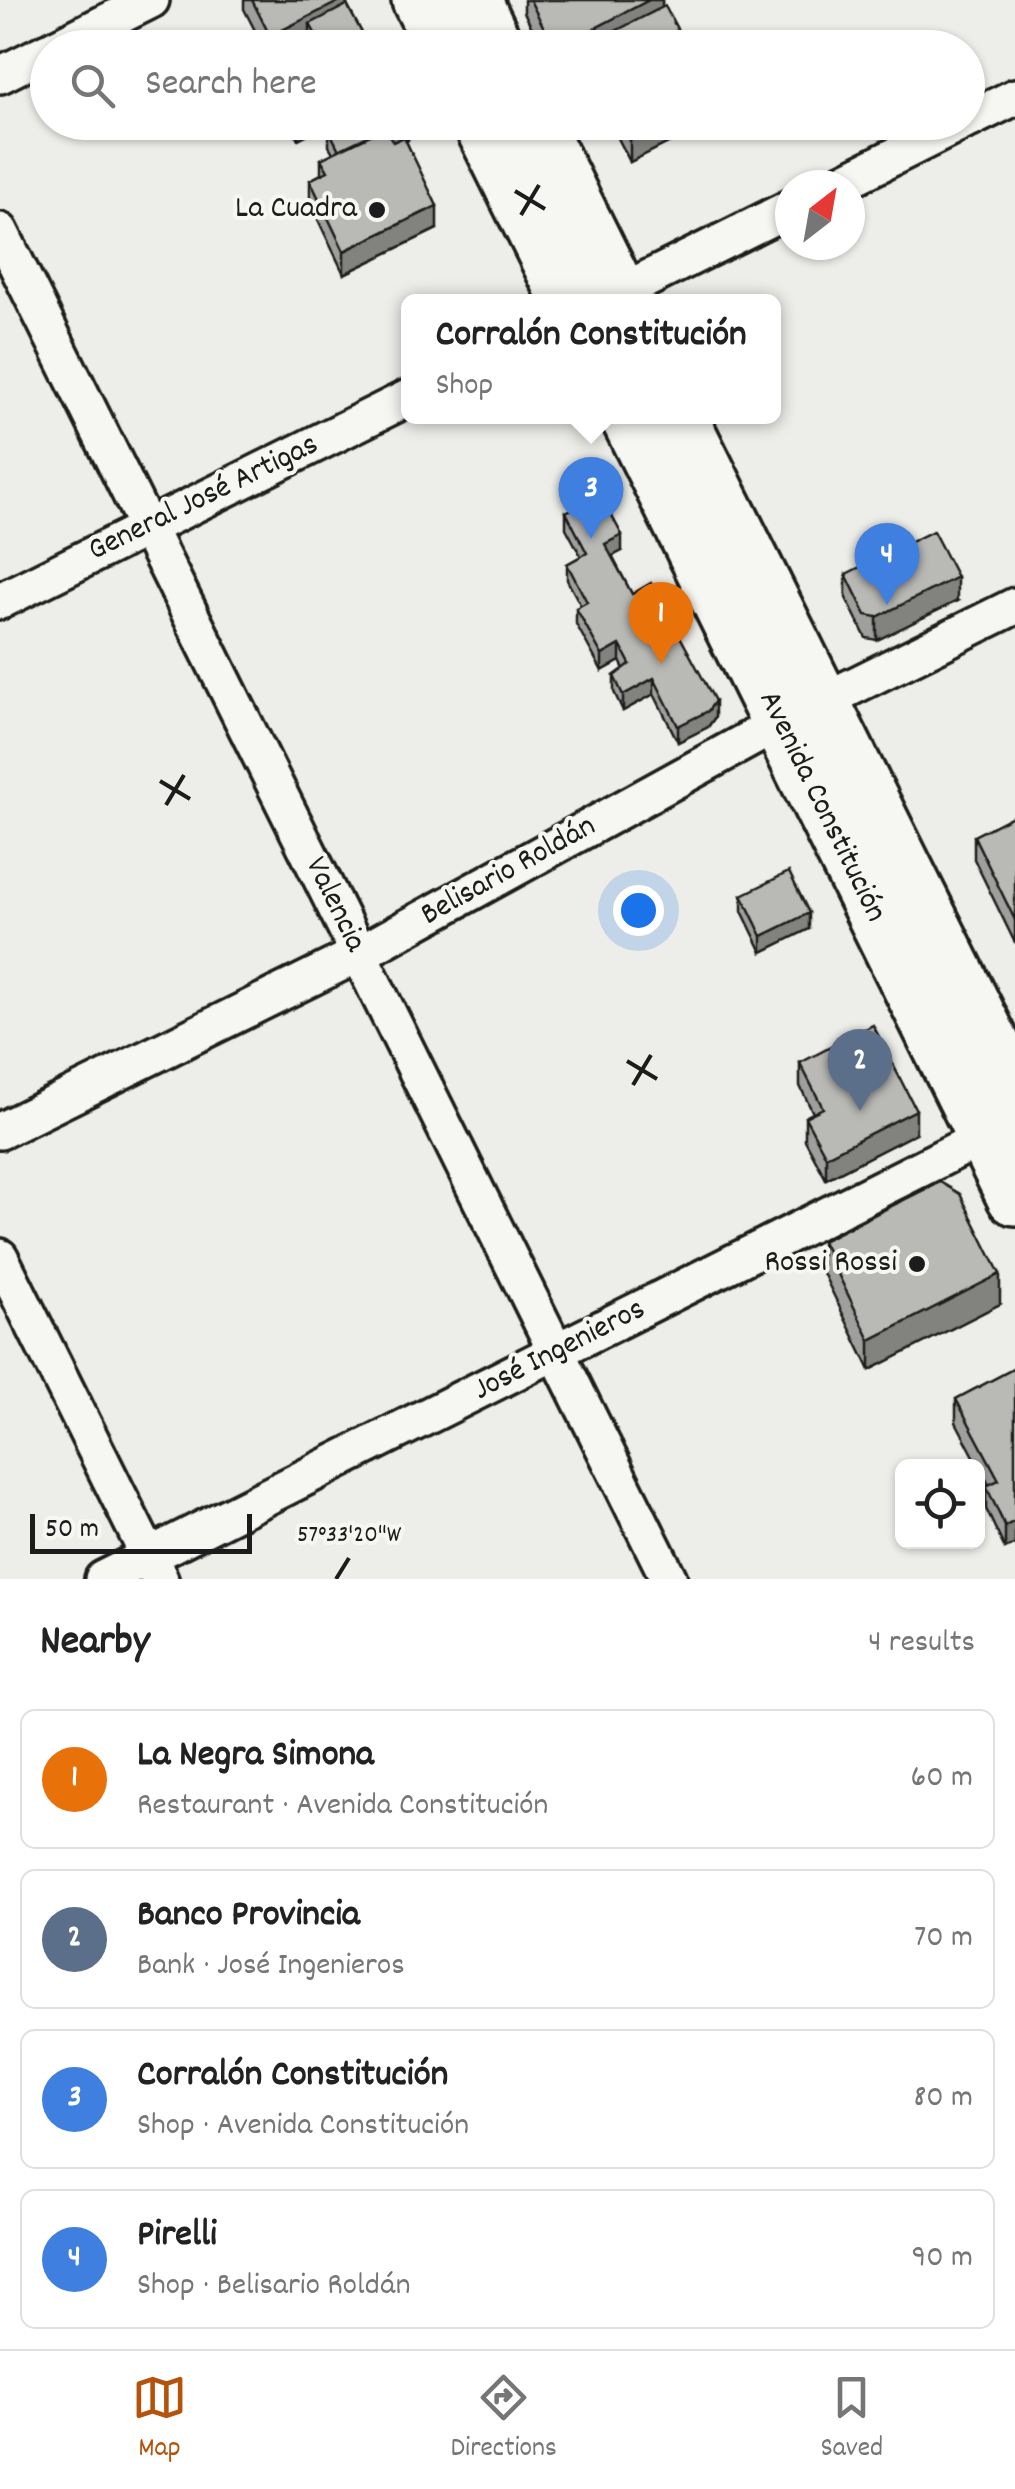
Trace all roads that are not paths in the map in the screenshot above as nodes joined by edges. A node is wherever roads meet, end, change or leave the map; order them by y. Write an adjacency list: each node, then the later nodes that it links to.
1 (151, 0): 4 (street)
2 (420, 0): 5 (main road)
3 (473, 0): 6 (main road)
4 (91, 30)
5 (435, 30)
6 (487, 30)
7 (30, 60): 8 (street)
8 (0, 75)
9 (1015, 97): 10 (street)
10 (985, 111)
11 (493, 140): 17 (main road)
12 (541, 140): 18 (main road)
13 (927, 140): 14 (street)
14 (865, 171)
15 (775, 215): 19 (street)
16 (0, 231): 23 (street, Valencia)
17 (599, 294)
18 (601, 294)
19 (615, 294)
20 (401, 401): 23 (street, General José Artigas)
21 (633, 424): 26 (main road, Avenida Constitución)
22 (682, 424): 26 (main road, Avenida Constitución)
23 (147, 528): 24 (street, General José Artigas); 27 (street, Valencia)
24 (0, 601)
25 (1015, 606): 26 (street, Belisario Roldán)
26 (800, 712): 27 (street, Belisario Roldán); 28 (main road, Avenida Constitución); 29 (main road, Avenida Constitución)
27 (359, 954): 30 (street, Belisario Roldán); 33 (street, Valencia)
28 (1015, 1090)
29 (1000, 1128): 31 (main road, Avenida Constitución); 33 (street, José Ingenieros)
30 (0, 1131)
31 (1015, 1198)
32 (0, 1258): 34 (street)
33 (557, 1353): 34 (street, José Ingenieros); 36 (street, Valencia)
34 (154, 1568): 35 (street, José Ingenieros)
35 (103, 1579)
36 (670, 1579)

